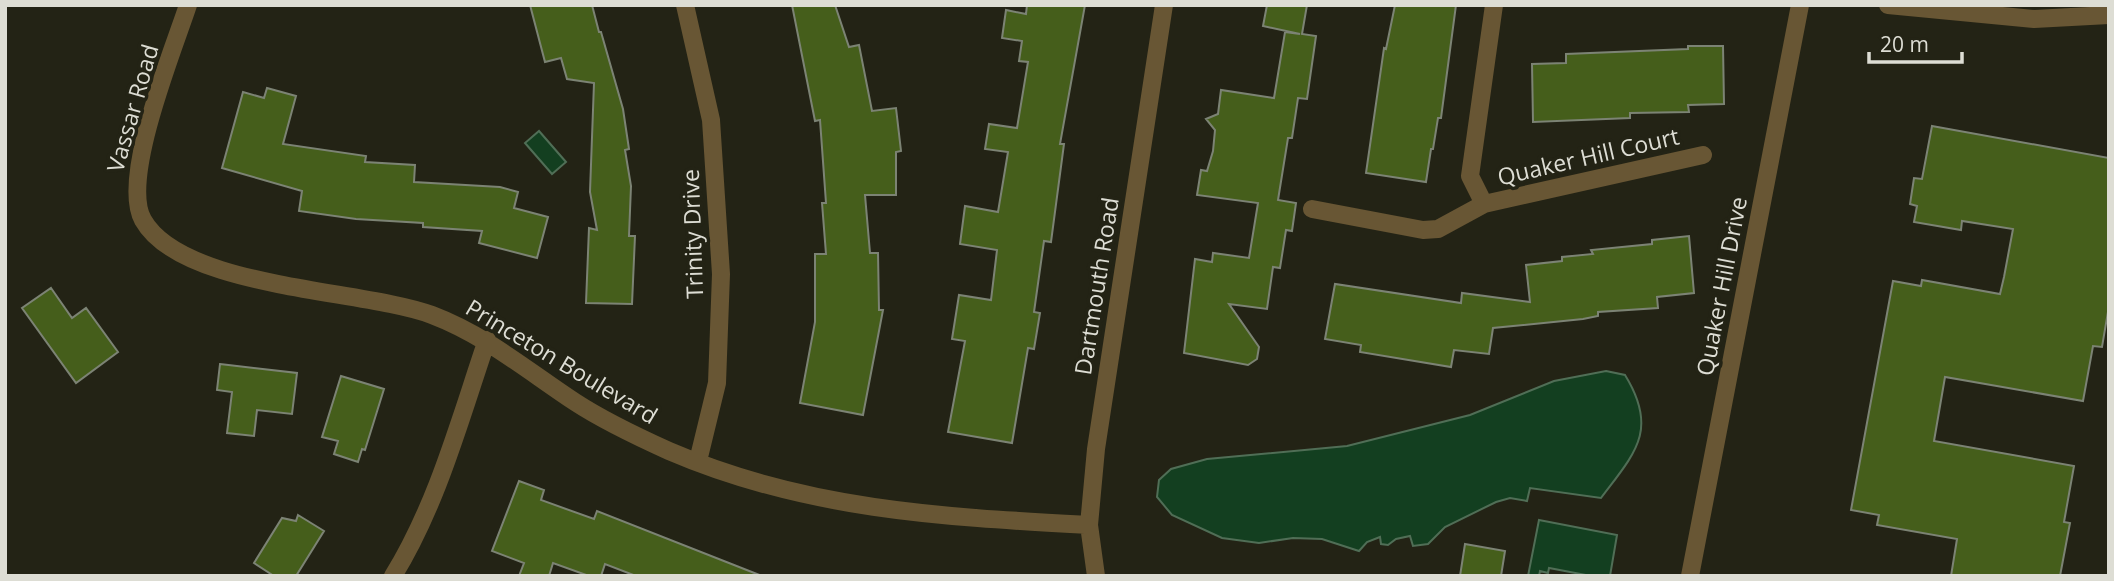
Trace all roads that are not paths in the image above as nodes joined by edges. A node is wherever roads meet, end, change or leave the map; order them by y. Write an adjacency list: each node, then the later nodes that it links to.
1 (188, 5): 11 (street, Vassar Road)
2 (685, 5): 13 (street, Trinity Drive)
3 (1164, 5): 14 (street, Dartmouth Road)
4 (1494, 5): 9 (street, Quaker Hill Court)
5 (1800, 5): 17 (street, Quaker Hill Drive)
6 (1888, 5): 7 (street)
7 (2109, 15)
8 (1703, 155): 9 (street, Quaker Hill Court)
9 (1485, 204): 10 (street, Quaker Hill Court)
10 (1312, 209)
11 (146, 224): 12 (street, Princeton Boulevard)
12 (486, 340): 13 (street, Princeton Boulevard); 15 (street)
13 (698, 461): 14 (street, Princeton Boulevard)
14 (1089, 526): 16 (street, Dartmouth Road)
15 (393, 576)
16 (1096, 576)
17 (1690, 576)

